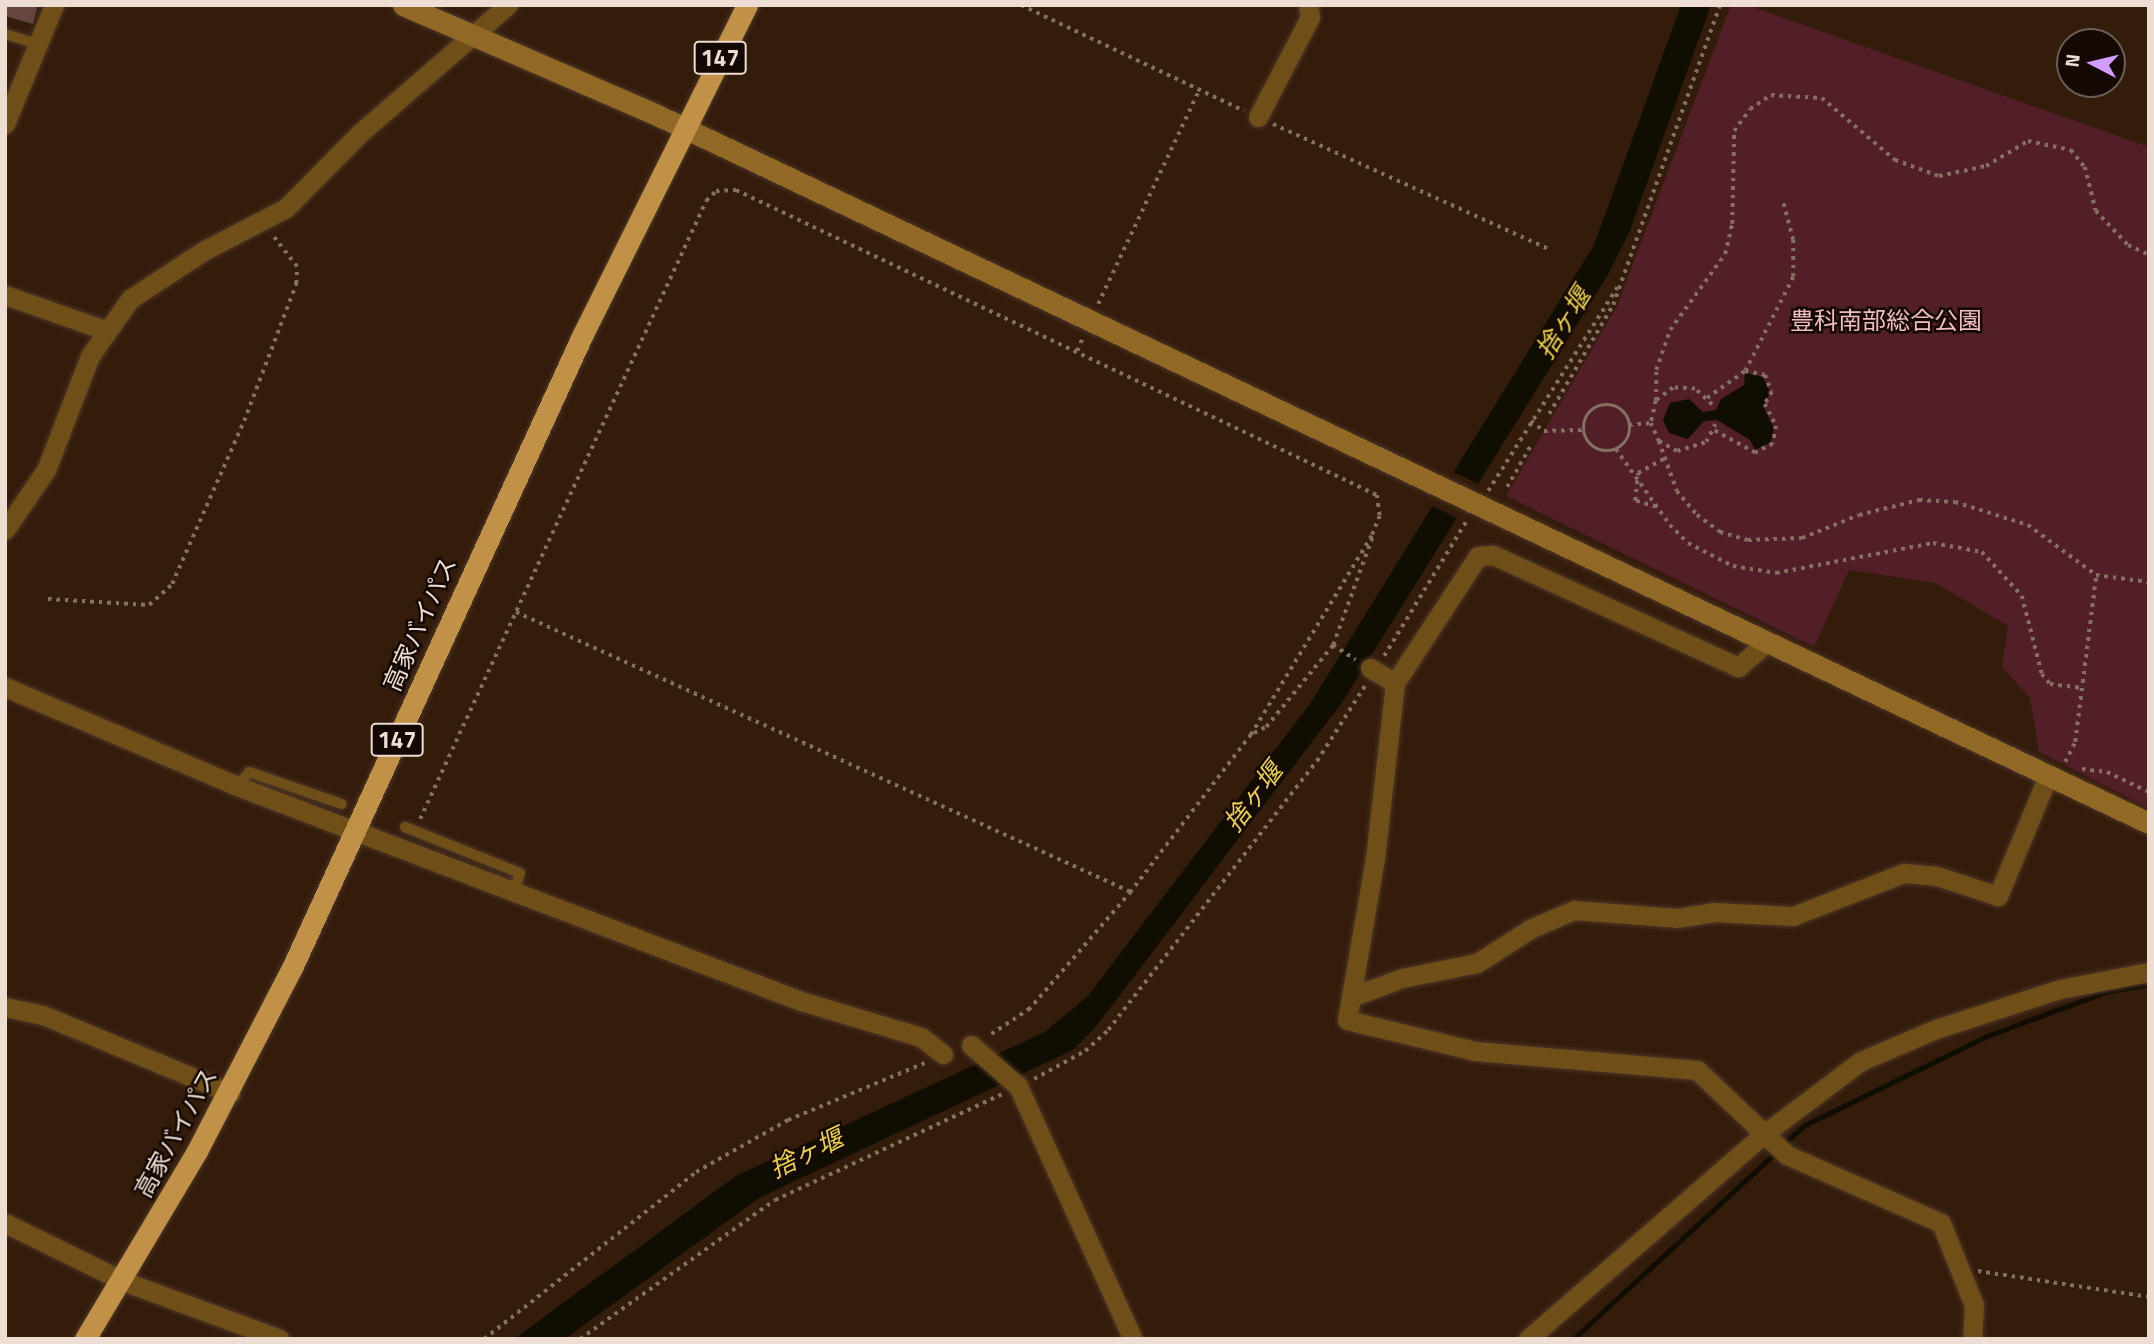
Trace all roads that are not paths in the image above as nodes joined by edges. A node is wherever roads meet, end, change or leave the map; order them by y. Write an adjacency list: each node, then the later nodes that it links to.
1 (54, 5): 9 (street)
2 (403, 5): 8 (street)
3 (508, 5): 8 (street)
4 (732, 5): 10 (highway, 高家バイパス / 147)
5 (747, 5): 10 (highway, 高家バイパス / 147)
6 (1308, 5): 11 (street)
7 (5, 34): 9 (lane)
8 (475, 34): 13 (street); 15 (street)
9 (38, 44): 12 (street)
10 (695, 110): 13 (highway, 高家バイパス / 147)
11 (1258, 117)
12 (5, 124)
13 (685, 130): 17 (street); 26 (highway, 高家バイパス / 147)
14 (5, 295): 15 (street)
15 (105, 330): 16 (street)
16 (5, 530)
17 (1766, 643): 19 (street); 21 (street)
18 (1374, 668): 19 (street)
19 (1395, 683): 29 (street)
20 (5, 687): 22 (street)
21 (2048, 776): 24 (street); 29 (street)
22 (236, 786): 23 (lane); 26 (street)
23 (342, 804)
24 (2149, 823)
25 (410, 829): 27 (lane)
26 (356, 831): 27 (street); 33 (highway, 高家バイパス / 147)
27 (514, 892): 32 (street)
28 (2149, 972): 34 (street)
29 (1351, 997): 34 (street)
30 (5, 1007): 33 (street)
31 (976, 1051): 39 (street)
32 (943, 1054)
33 (230, 1093): 36 (highway, 高家バイパス / 147)
34 (1764, 1134): 40 (street); 41 (street)
35 (5, 1223): 36 (street)
36 (123, 1281): 37 (highway, 高家バイパス / 147); 38 (street)
37 (85, 1339)
38 (281, 1339)
39 (1133, 1339)
40 (1528, 1339)
41 (1972, 1339)

